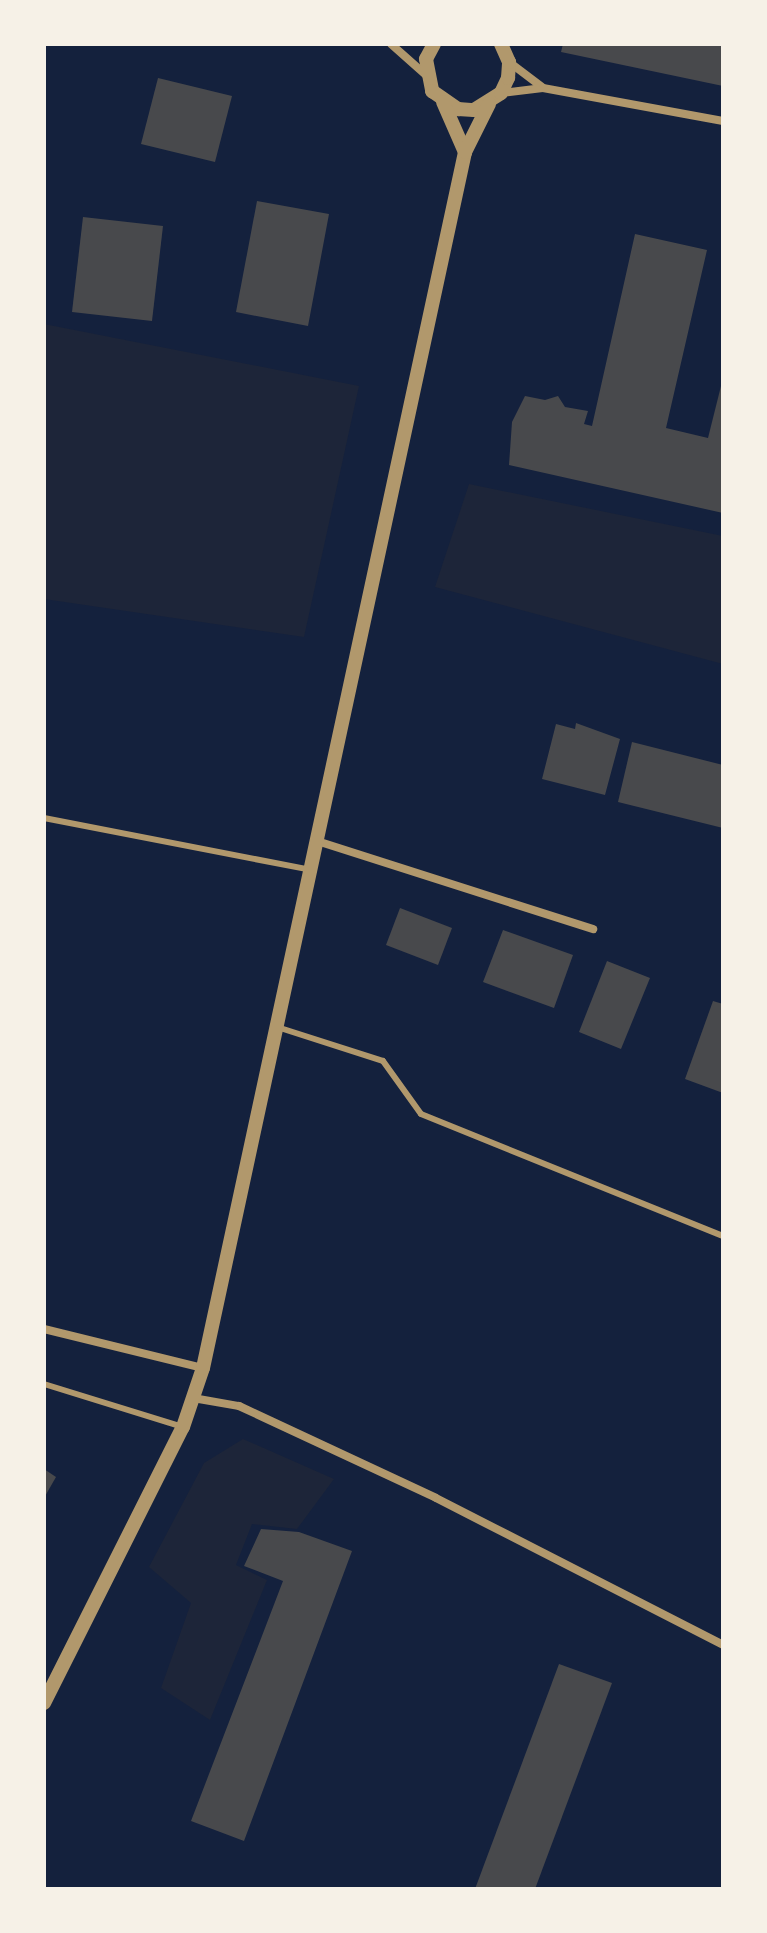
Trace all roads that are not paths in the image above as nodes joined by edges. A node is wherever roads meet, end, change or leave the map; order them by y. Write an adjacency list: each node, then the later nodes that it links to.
1 (391, 44): 5 (street)
2 (434, 44): 5 (street)
3 (502, 45): 4 (street)
4 (509, 62): 6 (street); 7 (street)
5 (426, 75): 8 (street)
6 (543, 88): 7 (street); 10 (street)
7 (501, 93): 9 (street)
8 (443, 102): 9 (street); 11 (street)
9 (489, 104): 11 (street)
10 (723, 121)
11 (465, 152): 13 (street)
12 (44, 818): 14 (lane)
13 (317, 841): 14 (street); 15 (street)
14 (311, 870): 16 (street)
15 (593, 929)
16 (277, 1027): 17 (lane); 19 (street)
17 (723, 1236)
18 (44, 1329): 19 (street)
19 (203, 1368): 21 (street)
20 (44, 1384): 22 (lane)
21 (193, 1398): 22 (street); 23 (street)
22 (183, 1427): 24 (street)
23 (723, 1645)
24 (44, 1703)

